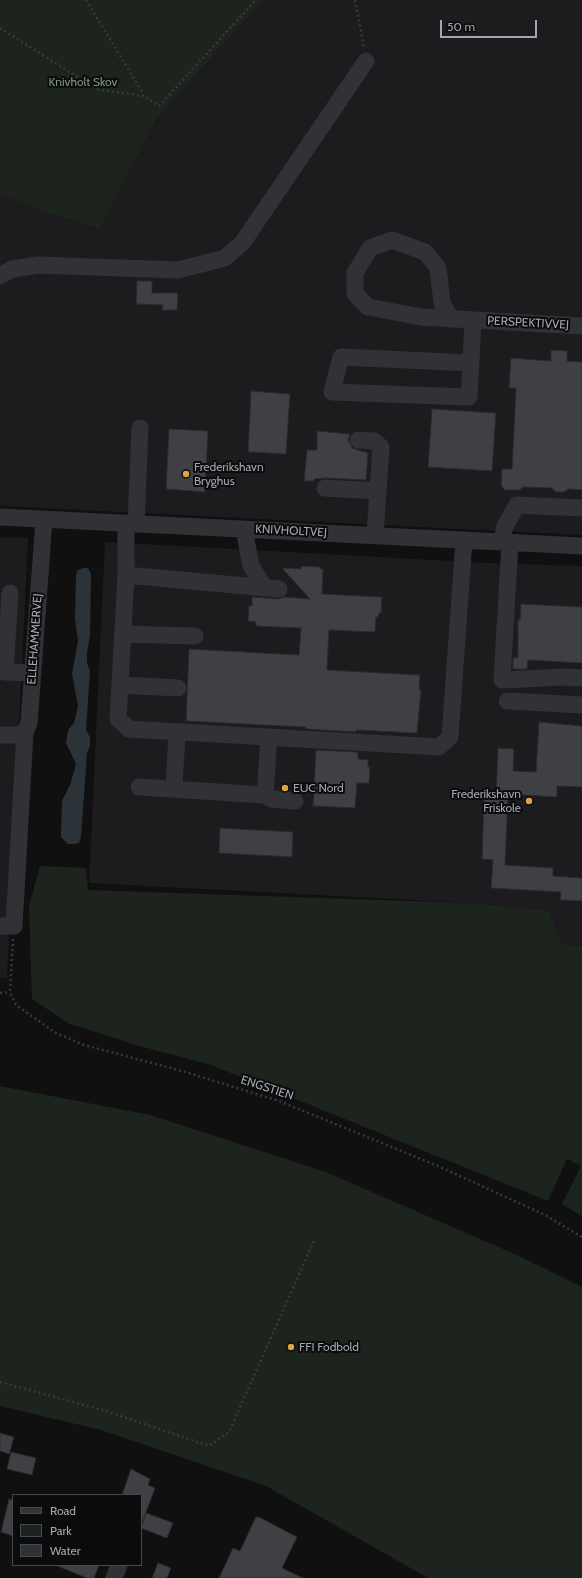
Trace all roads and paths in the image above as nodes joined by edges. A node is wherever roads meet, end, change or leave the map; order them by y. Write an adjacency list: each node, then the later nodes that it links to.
1 (86, 0): 6 (path)
2 (256, 0): 6 (path)
3 (355, 0): 5 (path)
4 (0, 28): 6 (path)
5 (366, 61): 7 (street)
6 (144, 96)
7 (0, 276)
8 (451, 319): 8 (street, PERSPEKTIVVEJ); 9 (street, PERSPEKTIVVEJ)
9 (473, 320): 10 (street, PERSPEKTIVVEJ); 11 (street)
10 (582, 326)
11 (471, 363): 11 (street)
12 (140, 428): 19 (street)
13 (358, 440): 15 (street)
14 (325, 488): 15 (street)
15 (378, 490): 21 (street)
16 (582, 508): 23 (street)
17 (0, 517): 18 (street, KNIVHOLTVEJ)
18 (44, 520): 19 (street, KNIVHOLTVEJ); 29 (street, ELLEHAMMERVEJ)
19 (131, 524): 20 (street, KNIVHOLTVEJ); 25 (street)
20 (244, 529): 21 (street, KNIVHOLTVEJ); 25 (street)
21 (375, 535): 22 (street, KNIVHOLTVEJ)
22 (464, 540): 23 (street, KNIVHOLTVEJ); 38 (street)
23 (507, 542): 24 (street, KNIVHOLTVEJ); 30 (street)
24 (582, 546)
25 (126, 575): 27 (street)
26 (10, 593): 29 (street)
27 (123, 634): 28 (street); 31 (street)
28 (195, 636)
29 (33, 673): 36 (street, ELLEHAMMERVEJ)
30 (582, 678)
31 (120, 685): 32 (street); 35 (street)
32 (178, 688)
33 (507, 702): 34 (street)
34 (582, 705)
35 (177, 732): 38 (street); 40 (street)
36 (25, 733): 37 (street); 43 (street, ELLEHAMMERVEJ)
37 (0, 735)
38 (269, 737): 41 (street)
39 (139, 787): 40 (street)
40 (174, 789): 41 (street)
41 (266, 795): 42 (street)
42 (294, 801)
43 (7, 926): 44 (path)
44 (10, 992): 45 (path); 46 (path, ENGSTIEN)
45 (0, 994)
46 (582, 1237)
47 (314, 1241): 48 (path)
48 (0, 1382)
49 (119, 1566): 50 (street)
50 (114, 1578)

